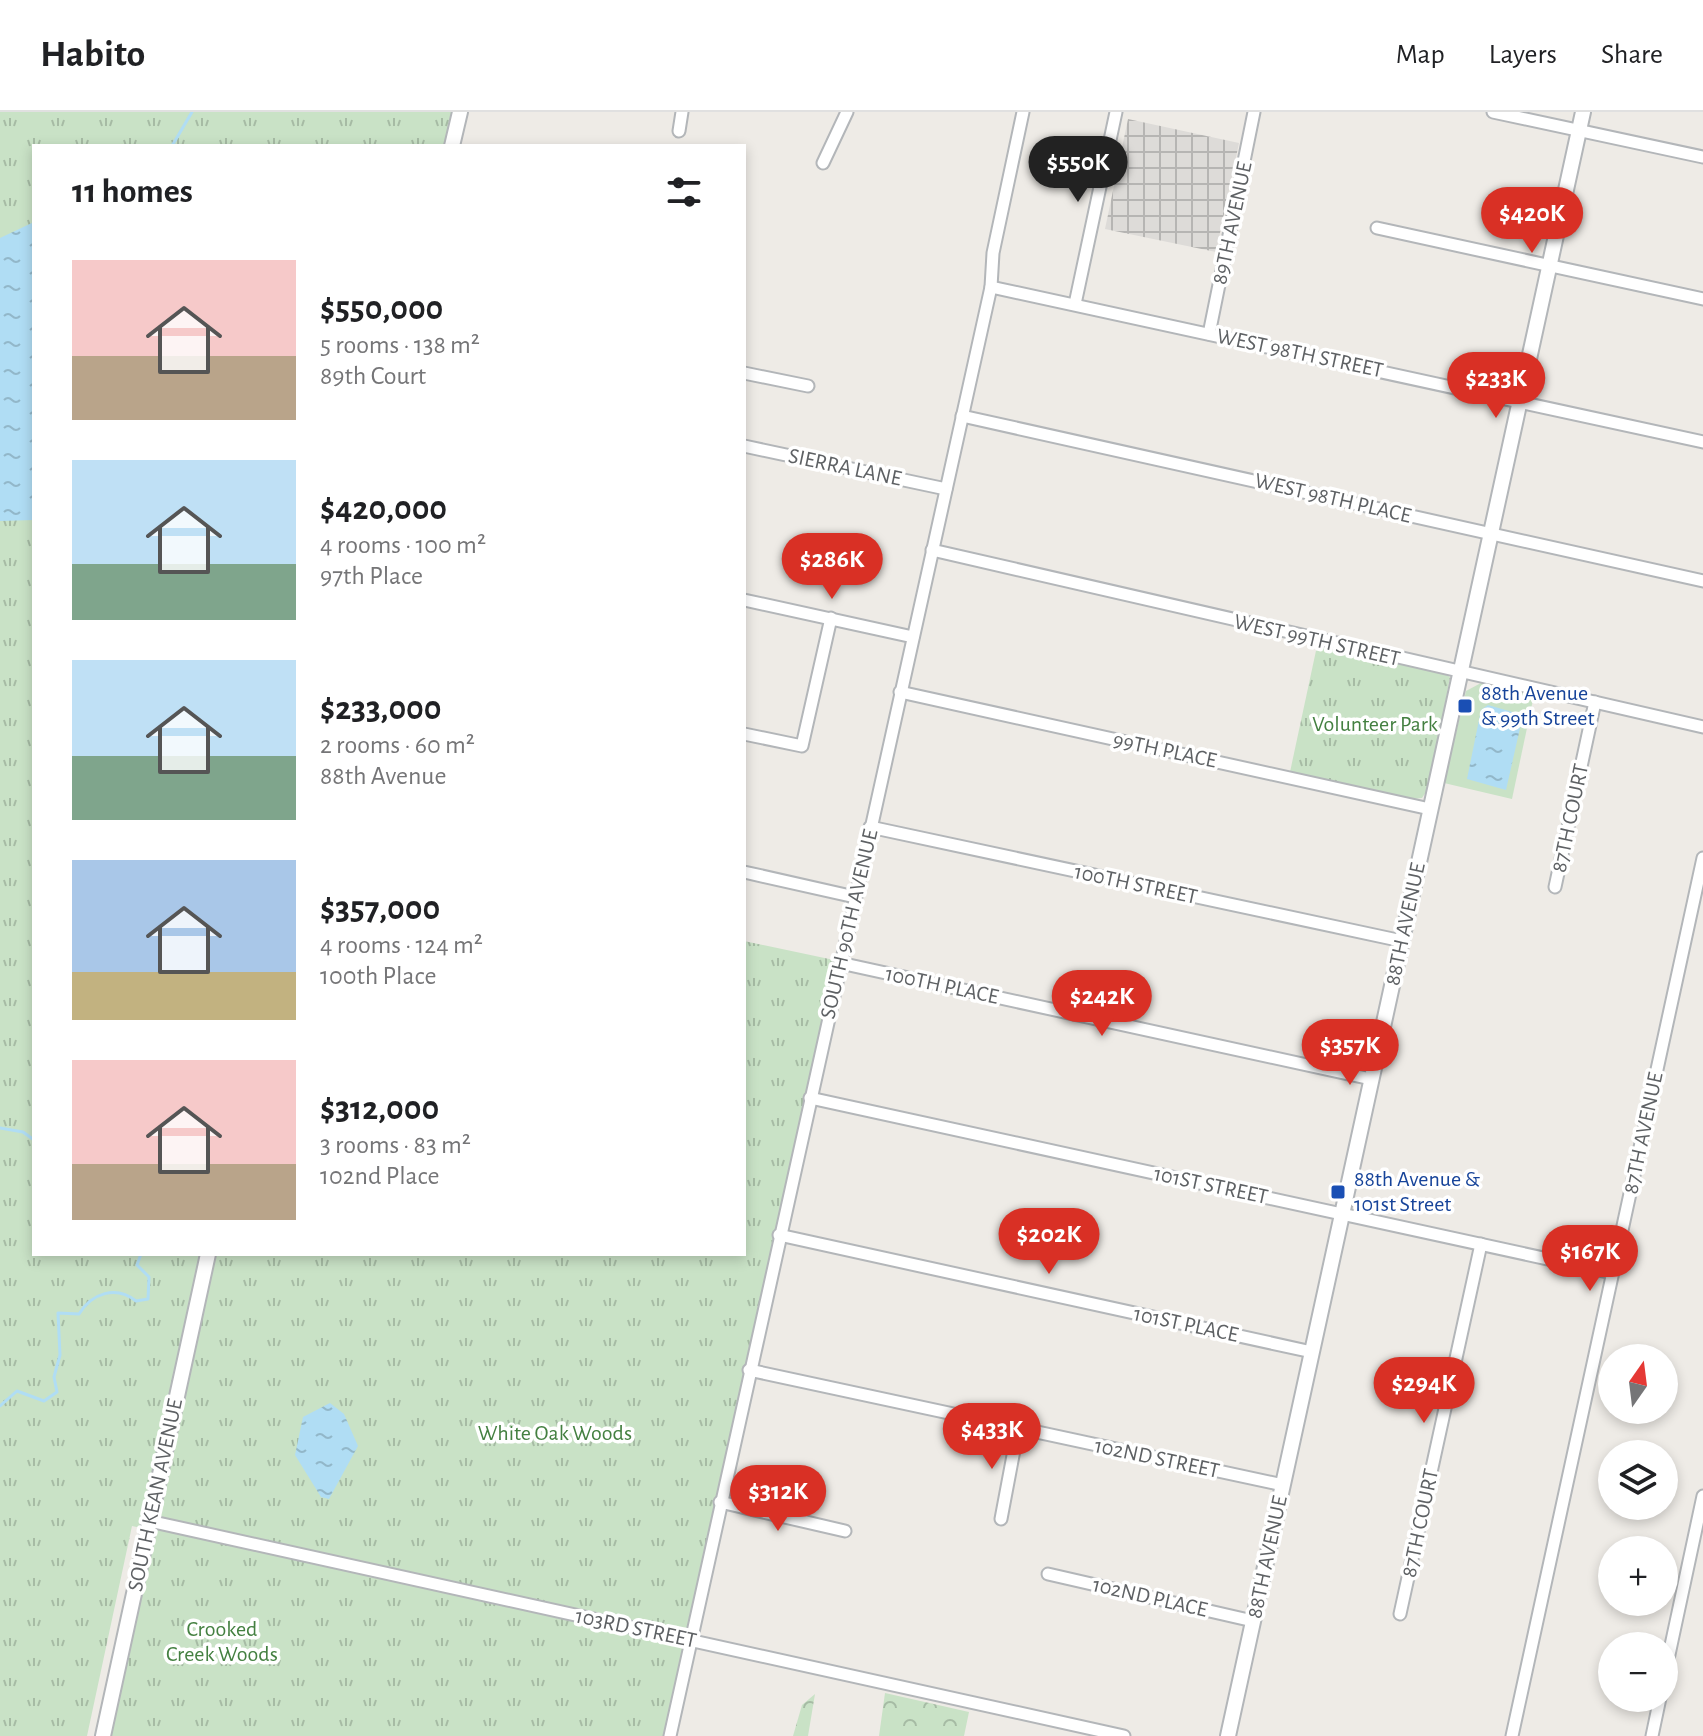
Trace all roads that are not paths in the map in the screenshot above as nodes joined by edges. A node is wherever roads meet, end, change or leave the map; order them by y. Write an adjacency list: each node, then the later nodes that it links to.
1 (460, 112): 11 (street)
2 (682, 112): 9 (street)
3 (847, 112): 13 (street)
4 (1023, 112): 16 (street, SOUTH 90TH AVENUE)
5 (1116, 112): 18 (street)
6 (1254, 112): 19 (street, 89TH AVENUE)
7 (1493, 112): 10 (street)
8 (1583, 112): 10 (street, 88TH AVENUE)
9 (679, 131)
10 (1579, 131): 12 (street); 15 (street, 88TH AVENUE)
11 (452, 144)
12 (1703, 157)
13 (823, 163)
14 (1377, 228): 15 (street)
15 (1549, 265): 17 (street); 22 (street, 88TH AVENUE)
16 (991, 287): 18 (street, WEST 98TH STREET); 23 (street, SOUTH 90TH AVENUE)
17 (1703, 299)
18 (1075, 304): 19 (street, WEST 98TH STREET)
19 (1209, 334): 22 (street, WEST 98TH STREET)
20 (746, 373): 21 (street)
21 (808, 386)
22 (1520, 401): 24 (street, WEST 98TH STREET); 27 (street, 88TH AVENUE)
23 (962, 416): 26 (street, SOUTH 90TH AVENUE); 27 (street, WEST 98TH PLACE)
24 (1703, 442)
25 (746, 446): 26 (street, SIERRA LANE)
26 (946, 489): 28 (street, SOUTH 90TH AVENUE)
27 (1491, 533): 29 (street, WEST 98TH PLACE); 33 (street, 88TH AVENUE)
28 (932, 550): 32 (street, SOUTH 90TH AVENUE); 33 (street, WEST 99TH STREET)
29 (1703, 581)
30 (746, 600): 31 (street)
31 (831, 618): 32 (street); 37 (street)
32 (913, 637): 34 (street, SOUTH 90TH AVENUE)
33 (1460, 672): 35 (street, WEST 99TH STREET); 38 (street, 88TH AVENUE)
34 (900, 692): 38 (street, 99TH PLACE); 39 (street, SOUTH 90TH AVENUE)
35 (1595, 702): 36 (street, WEST 99TH STREET); 42 (street, 87TH COURT)
36 (1703, 727)
37 (746, 734)
38 (1430, 809): 44 (street, 88TH AVENUE)
39 (870, 827): 43 (street, SOUTH 90TH AVENUE); 44 (street, 100TH STREET)
40 (1703, 858): 52 (street, 87TH AVENUE)
41 (746, 872): 43 (street)
42 (1555, 887)
43 (855, 897): 45 (street, SOUTH 90TH AVENUE)
44 (1402, 941): 46 (street, 88TH AVENUE)
45 (840, 963): 46 (street, 100TH PLACE); 47 (street, SOUTH 90TH AVENUE)
46 (1371, 1079): 48 (street, 88TH AVENUE)
47 (810, 1098): 48 (street, 101ST STREET); 49 (street, SOUTH 90TH AVENUE)
48 (1342, 1213): 50 (street, 101ST STREET); 53 (street, 88TH AVENUE)
49 (779, 1235): 53 (street, 101ST PLACE); 54 (street, SOUTH 90TH AVENUE)
50 (1481, 1244): 52 (street, 101ST STREET); 63 (street, 87TH COURT)
51 (208, 1256): 60 (street, SOUTH KEAN AVENUE)
52 (1612, 1273): 72 (street, 87TH AVENUE)
53 (1312, 1352): 56 (street, 88TH AVENUE)
54 (749, 1370): 55 (street, 102ND STREET); 58 (street, SOUTH 90TH AVENUE)
55 (1018, 1429): 56 (street, 102ND STREET); 59 (street)
56 (1283, 1485): 64 (street, 88TH AVENUE)
57 (1703, 1496): 65 (street)
58 (720, 1502): 61 (street); 66 (street, SOUTH 90TH AVENUE)
59 (1001, 1519)
60 (149, 1521): 66 (street, 103RD STREET); 68 (street, SOUTH KEAN AVENUE)
61 (845, 1531)
62 (1048, 1574): 64 (street, 102ND PLACE)
63 (1400, 1614)
64 (1253, 1621): 71 (street, 88TH AVENUE)
65 (1674, 1632)
66 (689, 1640): 69 (street, SOUTH 90TH AVENUE); 70 (street, 103RD STREET)
67 (1657, 1712): 73 (street)
68 (103, 1736)
69 (670, 1736)
70 (1124, 1736)
71 (1228, 1736)
72 (1512, 1736)
73 (1652, 1736)

